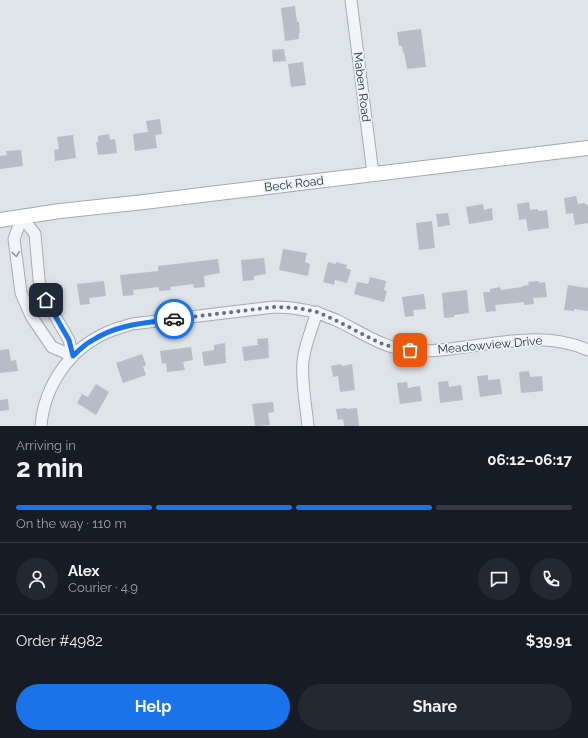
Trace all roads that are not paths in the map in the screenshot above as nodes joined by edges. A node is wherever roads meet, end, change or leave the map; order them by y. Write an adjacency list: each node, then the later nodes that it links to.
1 (351, 0): 3 (street, Maben Road)
2 (588, 148): 3 (main road, Beck Road)
3 (373, 174): 4 (main road, Beck Road)
4 (22, 217): 5 (main road, Beck Road); 6 (street); 7 (street, one-way to 7)
5 (0, 220)
6 (40, 290): 7 (street); 10 (street)
7 (21, 293): 10 (street)
8 (317, 312): 9 (street, Meadowview Drive); 10 (street, Meadowview Drive); 12 (street)
9 (588, 350)
10 (73, 356): 11 (street, Meadowview Drive)
11 (41, 426)
12 (308, 426)

